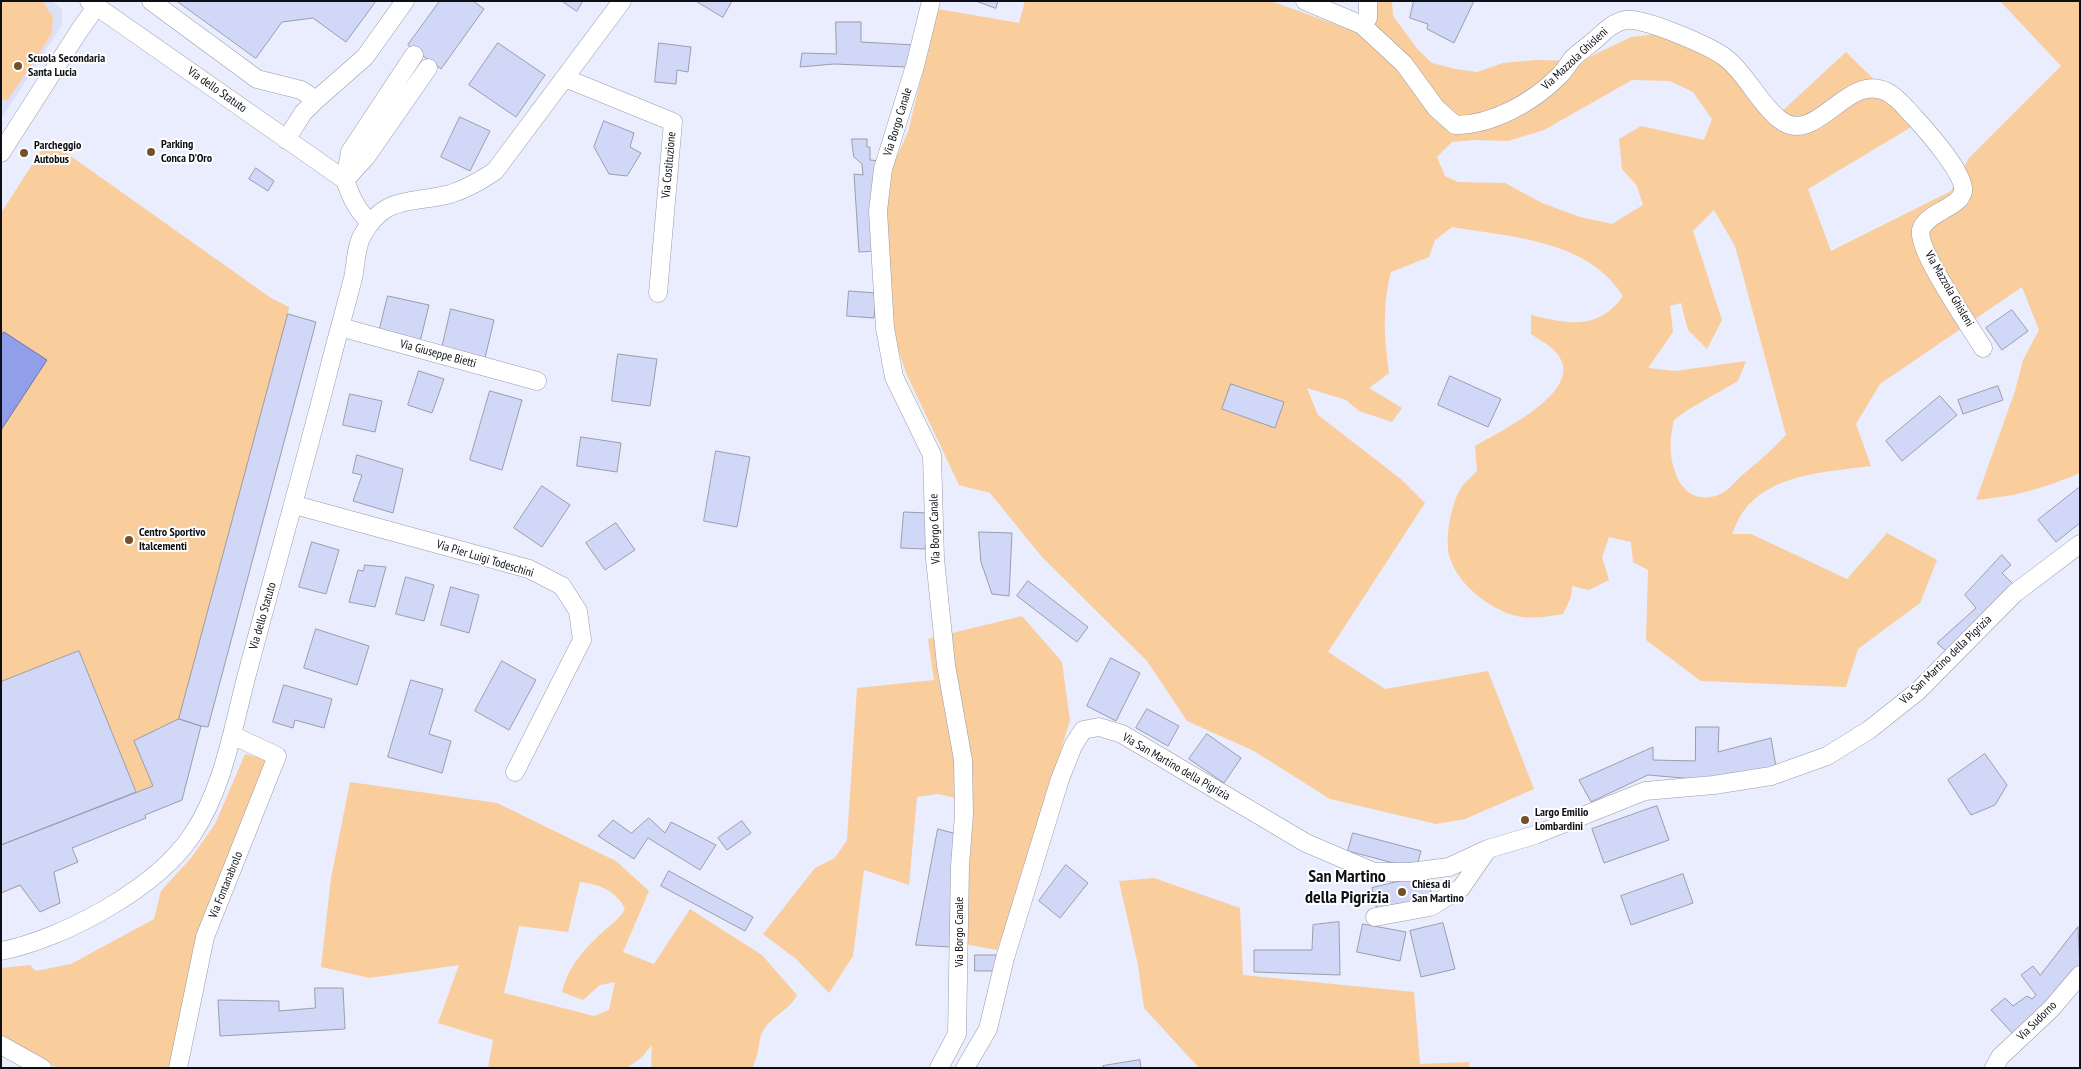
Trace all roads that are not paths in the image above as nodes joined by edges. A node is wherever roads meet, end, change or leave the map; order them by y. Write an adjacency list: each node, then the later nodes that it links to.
1 (151, 1): 12 (street)
2 (405, 1): 12 (street)
3 (622, 1): 11 (street)
4 (931, 1): 32 (street, Via Borgo Canale)
5 (1306, 1): 8 (street, Via Mazzola Ghisleni)
6 (1368, 1): 8 (street)
7 (93, 4): 13 (street, Via dello Statuto); 14 (street)
8 (1362, 25): 19 (street, Via Mazzola Ghisleni)
9 (414, 55): 15 (street)
10 (428, 68): 15 (street)
11 (565, 78): 16 (street); 17 (street, Via Costituzione)
12 (316, 100): 13 (street)
13 (286, 140): 15 (street, Via dello Statuto)
14 (1, 153)
15 (345, 180): 16 (street)
16 (371, 223): 18 (street, Via dello Statuto)
17 (658, 293)
18 (340, 327): 20 (street, Via Giuseppe Bietti); 21 (street, Via dello Statuto)
19 (1983, 348)
20 (537, 381)
21 (295, 505): 23 (street, Via dello Statuto); 24 (street, Via Pier Luigi Todeschini)
22 (2080, 544): 25 (street, Via San Martino della Pigrizia)
23 (232, 734): 27 (street, Via dello Statuto); 31 (street, Via Fontanabrolo)
24 (516, 772)
25 (1488, 849): 26 (street); 33 (street, Via San Martino della Pigrizia)
26 (1375, 916)
27 (1, 951)
28 (2080, 975): 34 (street, Via Sudorno)
29 (1, 1045): 30 (street)
30 (42, 1068)
31 (178, 1068)
32 (939, 1068)
33 (965, 1068)
34 (1994, 1068)

